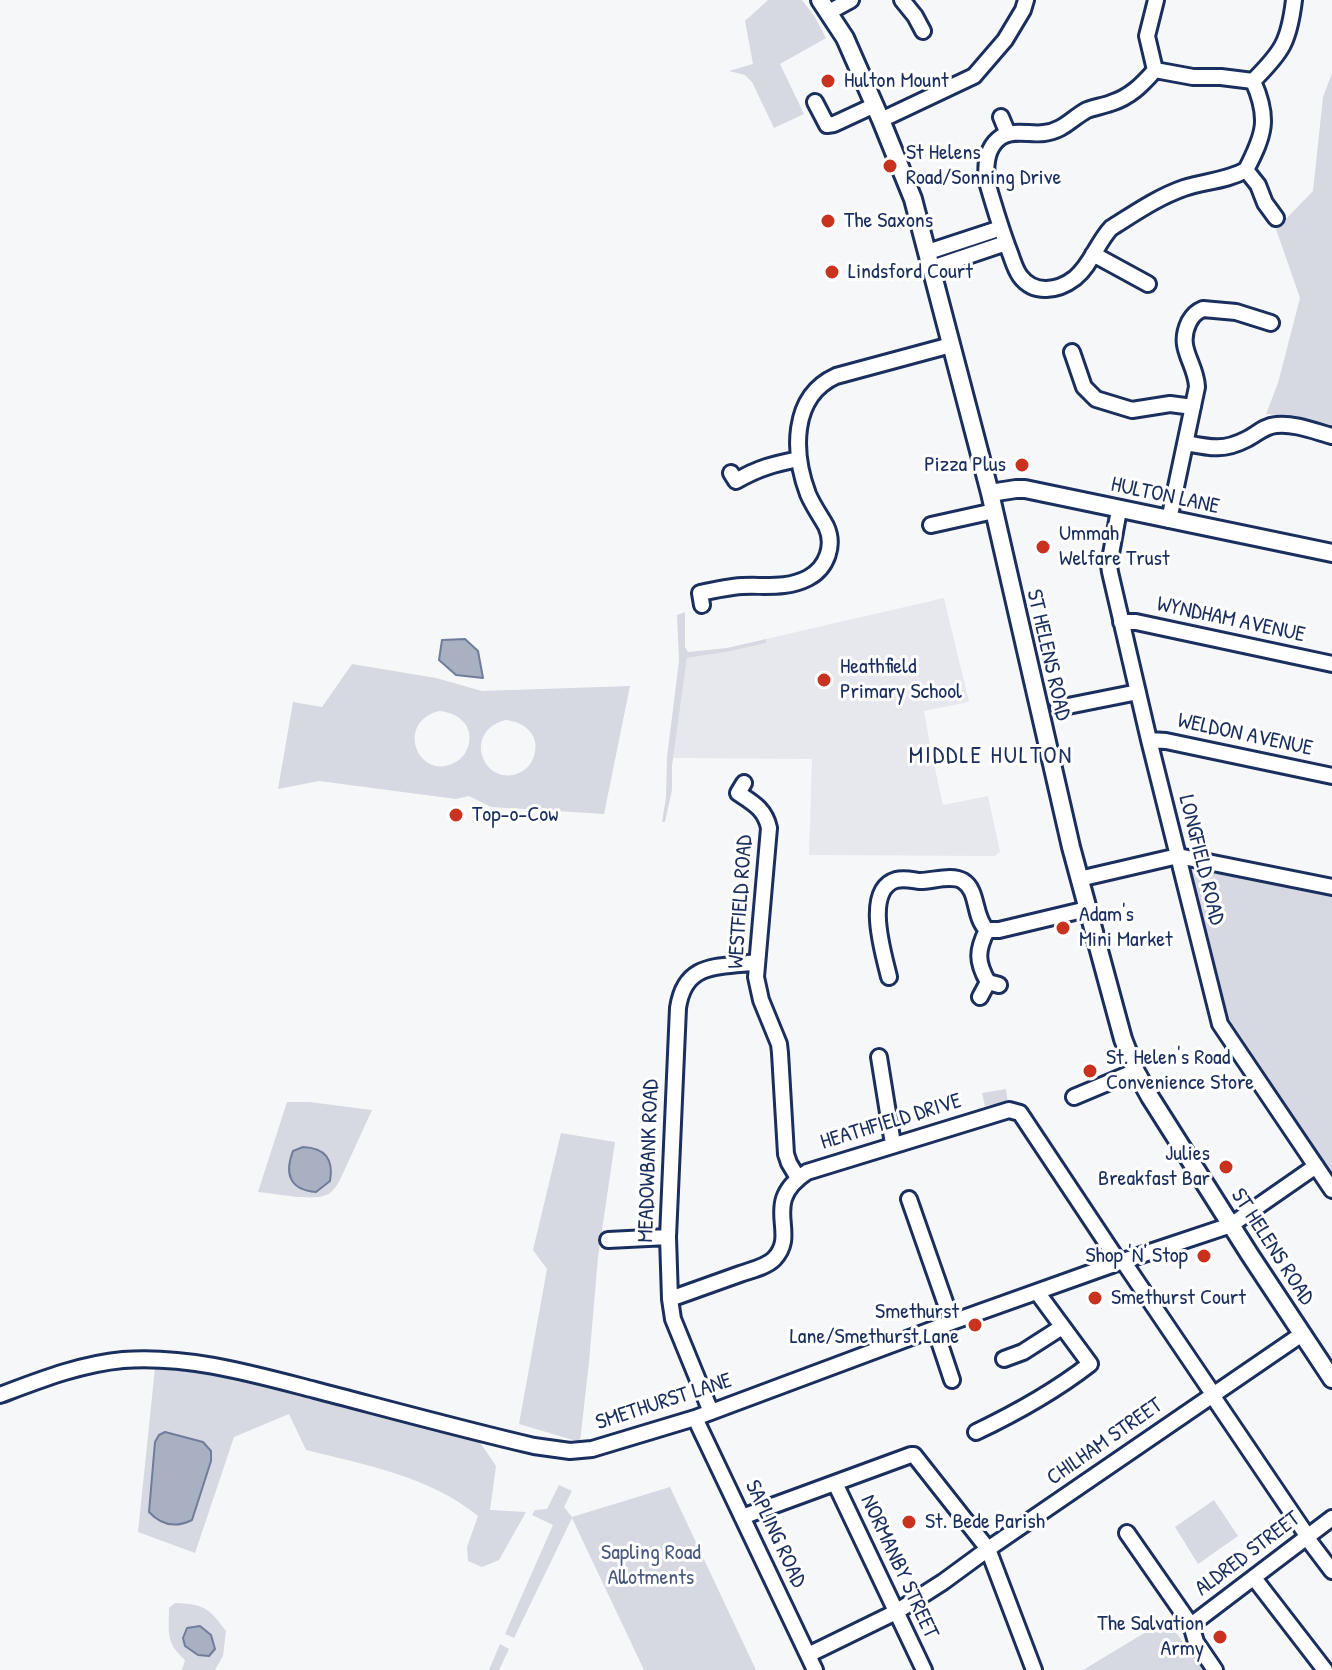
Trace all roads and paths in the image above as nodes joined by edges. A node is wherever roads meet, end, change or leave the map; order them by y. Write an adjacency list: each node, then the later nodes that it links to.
1 (851, 0): 6 (street)
2 (902, 0): 7 (street)
3 (1026, 0): 11 (street)
4 (1156, 0): 8 (street)
5 (1294, 0): 9 (street)
6 (824, 6): 11 (main road, ST HELENS ROAD)
7 (923, 31)
8 (1155, 70): 9 (street); 13 (street)
9 (1253, 81): 14 (street)
10 (815, 102): 11 (street)
11 (878, 113): 19 (main road, ST HELENS ROAD)
12 (1001, 117): 13 (street)
13 (1008, 134): 16 (street)
14 (1246, 170): 15 (street); 18 (street)
15 (1276, 218)
16 (1001, 228): 17 (street); 19 (street)
17 (1006, 243): 18 (street); 19 (street)
18 (1093, 254): 20 (street)
19 (930, 260): 22 (main road, ST HELENS ROAD)
20 (1148, 284)
21 (1271, 323): 24 (street)
22 (951, 345): 27 (street); 29 (main road, ST HELENS ROAD)
23 (1072, 352): 24 (street)
24 (1193, 407): 26 (street)
25 (1332, 436): 26 (street)
26 (1186, 443): 32 (street)
27 (799, 459): 28 (street); 35 (street)
28 (731, 473)
29 (990, 493): 30 (main road, HULTON LANE); 31 (main road, ST HELENS ROAD)
30 (1119, 510): 32 (main road, HULTON LANE); 36 (street, LONGFIELD ROAD)
31 (994, 511): 33 (street); 44 (main road, ST HELENS ROAD)
32 (1169, 520): 34 (main road, HULTON LANE)
33 (931, 525)
34 (1332, 553)
35 (702, 605)
36 (1121, 622): 37 (street, WYNDHAM AVENUE); 38 (street, LONGFIELD ROAD)
37 (1332, 664)
38 (1138, 692): 39 (street); 40 (street, LONGFIELD ROAD)
39 (1058, 708)
40 (1149, 740): 41 (street, WELDON AVENUE); 43 (street, LONGFIELD ROAD)
41 (1332, 776)
42 (744, 783): 48 (street, WESTFIELD ROAD)
43 (1178, 856): 44 (street); 45 (street); 55 (street, LONGFIELD ROAD)
44 (1079, 879): 46 (main road, ST HELENS ROAD)
45 (1332, 887)
46 (1087, 909): 47 (street); 52 (main road, ST HELENS ROAD)
47 (987, 930): 49 (street); 50 (street)
48 (757, 962): 56 (street, WESTFIELD ROAD); 60 (street, MEADOWBANK ROAD)
49 (889, 977)
50 (980, 997)
51 (879, 1057): 54 (street)
52 (1136, 1071): 53 (street); 59 (main road, ST HELENS ROAD)
53 (1074, 1097)
54 (893, 1144): 56 (street, HEATHFIELD DRIVE); 62 (street, HEATHFIELD DRIVE)
55 (1316, 1166): 57 (street, LONGFIELD ROAD); 59 (street, SMETHURST LANE)
56 (798, 1178): 64 (street)
57 (1332, 1190)
58 (909, 1199): 65 (street)
59 (1231, 1225): 62 (street, SMETHURST LANE); 68 (main road, ST HELENS ROAD)
60 (668, 1237): 61 (street); 64 (street, MEADOWBANK ROAD)
61 (608, 1240)
62 (1121, 1262): 63 (street, SMETHURST LANE); 73 (street)
63 (1037, 1292): 65 (street, SMETHURST LANE); 66 (street)
64 (670, 1299): 74 (street, MEADOWBANK ROAD)
65 (952, 1322): 67 (street, SMETHURST LANE)
66 (1062, 1327): 69 (street); 76 (street)
67 (935, 1329): 70 (street); 74 (street, SMETHURST LANE)
68 (1302, 1334): 71 (main road, ST HELENS ROAD); 73 (street, CHILHAM STREET)
69 (1004, 1359)
70 (953, 1379)
71 (1332, 1379)
72 (0, 1395): 75 (street, SMETHURST LANE)
73 (1213, 1395): 81 (street); 82 (street, CHILHAM STREET)
74 (711, 1412): 75 (street, SMETHURST LANE)
75 (695, 1418): 78 (street, SAPLING ROAD)
76 (976, 1432)
77 (835, 1483): 78 (street); 82 (street); 85 (street, NORMANBY STREET)
78 (742, 1517): 87 (street, SAPLING ROAD)
79 (1332, 1518): 81 (street, ALDRED STREET)
80 (1127, 1533): 86 (street)
81 (1307, 1537): 83 (street); 84 (street, ALDRED STREET)
82 (988, 1549): 85 (street, CHILHAM STREET); 90 (street)
83 (1332, 1571)
84 (1254, 1578): 86 (street, ALDRED STREET); 92 (street)
85 (896, 1612): 87 (street, CHILHAM STREET); 89 (street, NORMANBY STREET)
86 (1191, 1625): 91 (street)
87 (808, 1655): 88 (street, SAPLING ROAD)
88 (815, 1670)
89 (924, 1670)
90 (1034, 1670)
91 (1215, 1670)
92 (1325, 1670)

